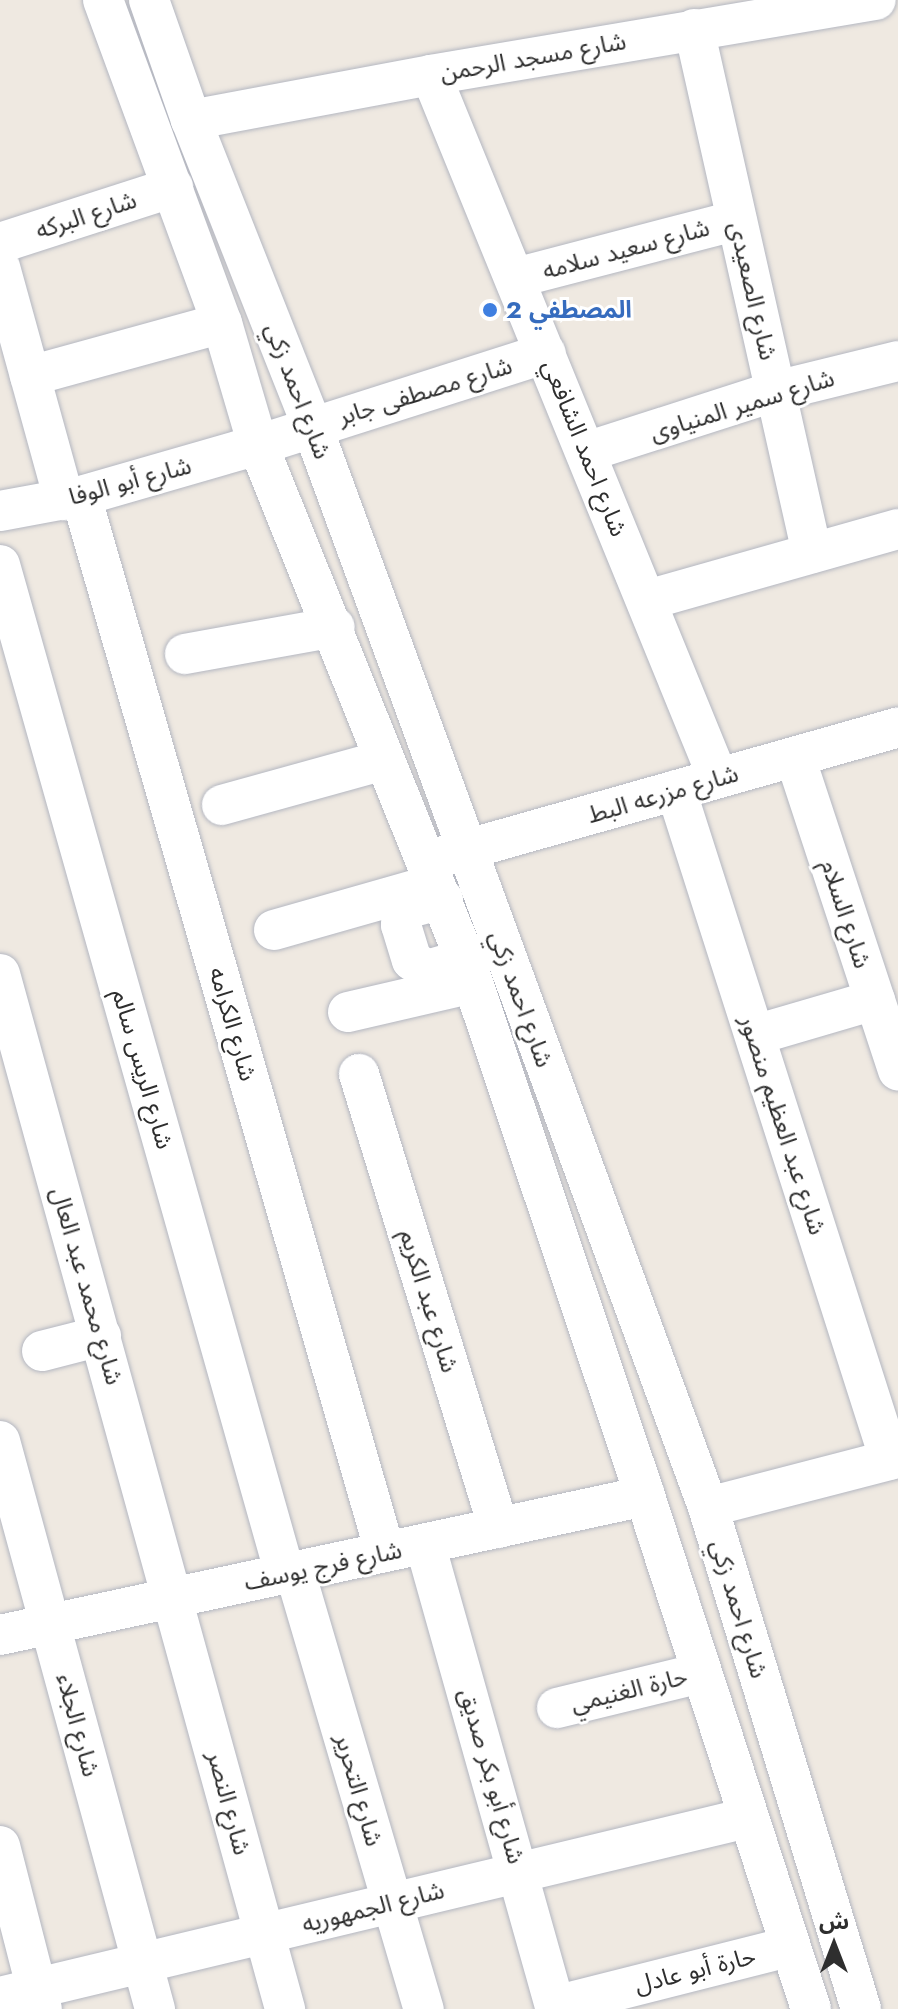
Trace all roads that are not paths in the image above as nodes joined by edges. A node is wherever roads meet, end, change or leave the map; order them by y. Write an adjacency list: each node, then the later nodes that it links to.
1 (103, 0): 7 (street, شارع احمد زكي)
2 (149, 0): 6 (street, شارع احمد زكي)
3 (876, 0): 4 (street, شارع مسجد الرحمن)
4 (694, 29): 5 (street, شارع مسجد الرحمن); 8 (street, شارع الصعيدى)
5 (431, 75): 6 (street, شارع مسجد الرحمن); 11 (street, شارع احمد الشافعي)
6 (191, 120): 17 (street, شارع احمد زكي)
7 (173, 187): 9 (street, شارع البركه); 12 (street, شارع احمد زكي)
8 (737, 220): 11 (street, شارع سعيد سلامه); 16 (street, شارع الصعيدى)
9 (0, 243)
10 (0, 267): 15 (street, شارع الكرامه)
11 (515, 278): 13 (street, شارع احمد الشافعي)
12 (222, 323): 15 (street); 18 (street, شارع احمد زكي)
13 (546, 353): 17 (street, شارع مصطفى جابر); 19 (street, شارع احمد الشافعي)
14 (898, 361): 16 (street, شارع سمير المنياوى)
15 (30, 376): 20 (street, شارع الكرامه)
16 (776, 391): 19 (street, شارع سمير المنياوى); 23 (street, شارع الصعيدى)
17 (312, 426): 18 (street, شارع مصطفى جابر); 34 (street, شارع احمد زكي)
18 (258, 445): 20 (street, شارع أبو الوفا); 26 (street, شارع احمد زكي)
19 (586, 452): 25 (street, شارع احمد الشافعي)
20 (73, 498): 21 (street, شارع أبو الوفا); 52 (street, شارع الكرامه)
21 (0, 511)
22 (898, 529): 23 (street)
23 (812, 553): 25 (street)
24 (0, 565): 53 (street, شارع الريس سالم)
25 (647, 600): 31 (street, شارع احمد الشافعي)
26 (335, 627): 27 (street); 30 (street, شارع احمد زكي)
27 (185, 654)
28 (898, 727): 29 (street, شارع مزرعه البط)
29 (795, 757): 31 (street, شارع مزرعه البط); 39 (street, شارع السلام)
30 (384, 760): 33 (street); 35 (street, شارع احمد زكي)
31 (718, 778): 32 (street, شارع مزرعه البط)
32 (676, 790): 34 (street, شارع مزرعه البط); 41 (street, شارع عبد العظيم منصور)
33 (222, 805)
34 (466, 849): 35 (street, شارع مزرعه البط); 49 (street, شارع احمد زكي)
35 (433, 887): 36 (street, شارع مزرعه البط); 37 (street, شارع احمد زكي)
36 (274, 930)
37 (462, 969): 40 (street); 48 (street, شارع احمد زكي)
38 (0, 974): 44 (street, شارع محمد عبد العال)
39 (875, 1000): 41 (street); 42 (street, شارع السلام)
40 (348, 1012)
41 (755, 1035): 47 (street, شارع عبد العظيم منصور)
42 (898, 1071)
43 (359, 1074): 50 (street, شارع عبد الكريم)
44 (101, 1336): 45 (street); 54 (street, شارع محمد عبد العال)
45 (42, 1351)
46 (0, 1441): 55 (street, شارع الجلاء)
47 (894, 1459): 49 (street)
48 (645, 1496): 50 (street, شارع فرج يوسف); 57 (street, شارع احمد زكي)
49 (708, 1507): 72 (street, شارع احمد زكي)
50 (499, 1528): 51 (street, شارع فرج يوسف)
51 (425, 1544): 52 (street, شارع فرج يوسف); 61 (street, شارع أبو بكر صديق)
52 (385, 1552): 53 (street, شارع فرج يوسف)
53 (290, 1573): 54 (street, شارع فرج يوسف); 62 (street, شارع التحرير)
54 (174, 1598): 55 (street, شارع فرج يوسف); 63 (street, شارع النصر)
55 (50, 1624): 56 (street, شارع فرج يوسف); 65 (street, شارع الجلاء)
56 (0, 1635)
57 (701, 1673): 58 (street, حارة الغنيمي); 59 (street, شارع احمد زكي)
58 (557, 1708)
59 (747, 1818): 61 (street, شارع الجمهوريه); 64 (street, شارع احمد زكي)
60 (0, 1846): 66 (street)
61 (520, 1871): 62 (street, شارع الجمهوريه); 67 (street, شارع أبو بكر صديق)
62 (392, 1902): 63 (street, شارع الجمهوريه); 70 (street, شارع التحرير)
63 (264, 1933): 65 (street, شارع الجمهوريه); 69 (street, شارع النصر)
64 (788, 1947): 67 (street, حارة أبو عادل); 71 (street, شارع احمد زكي)
65 (143, 1962): 66 (street, شارع الجمهوريه); 68 (street, شارع الجلاء)
66 (26, 1998)
67 (556, 2007)
68 (155, 2009)
69 (285, 2009)
70 (424, 2009)
71 (811, 2009)
72 (861, 2009)

